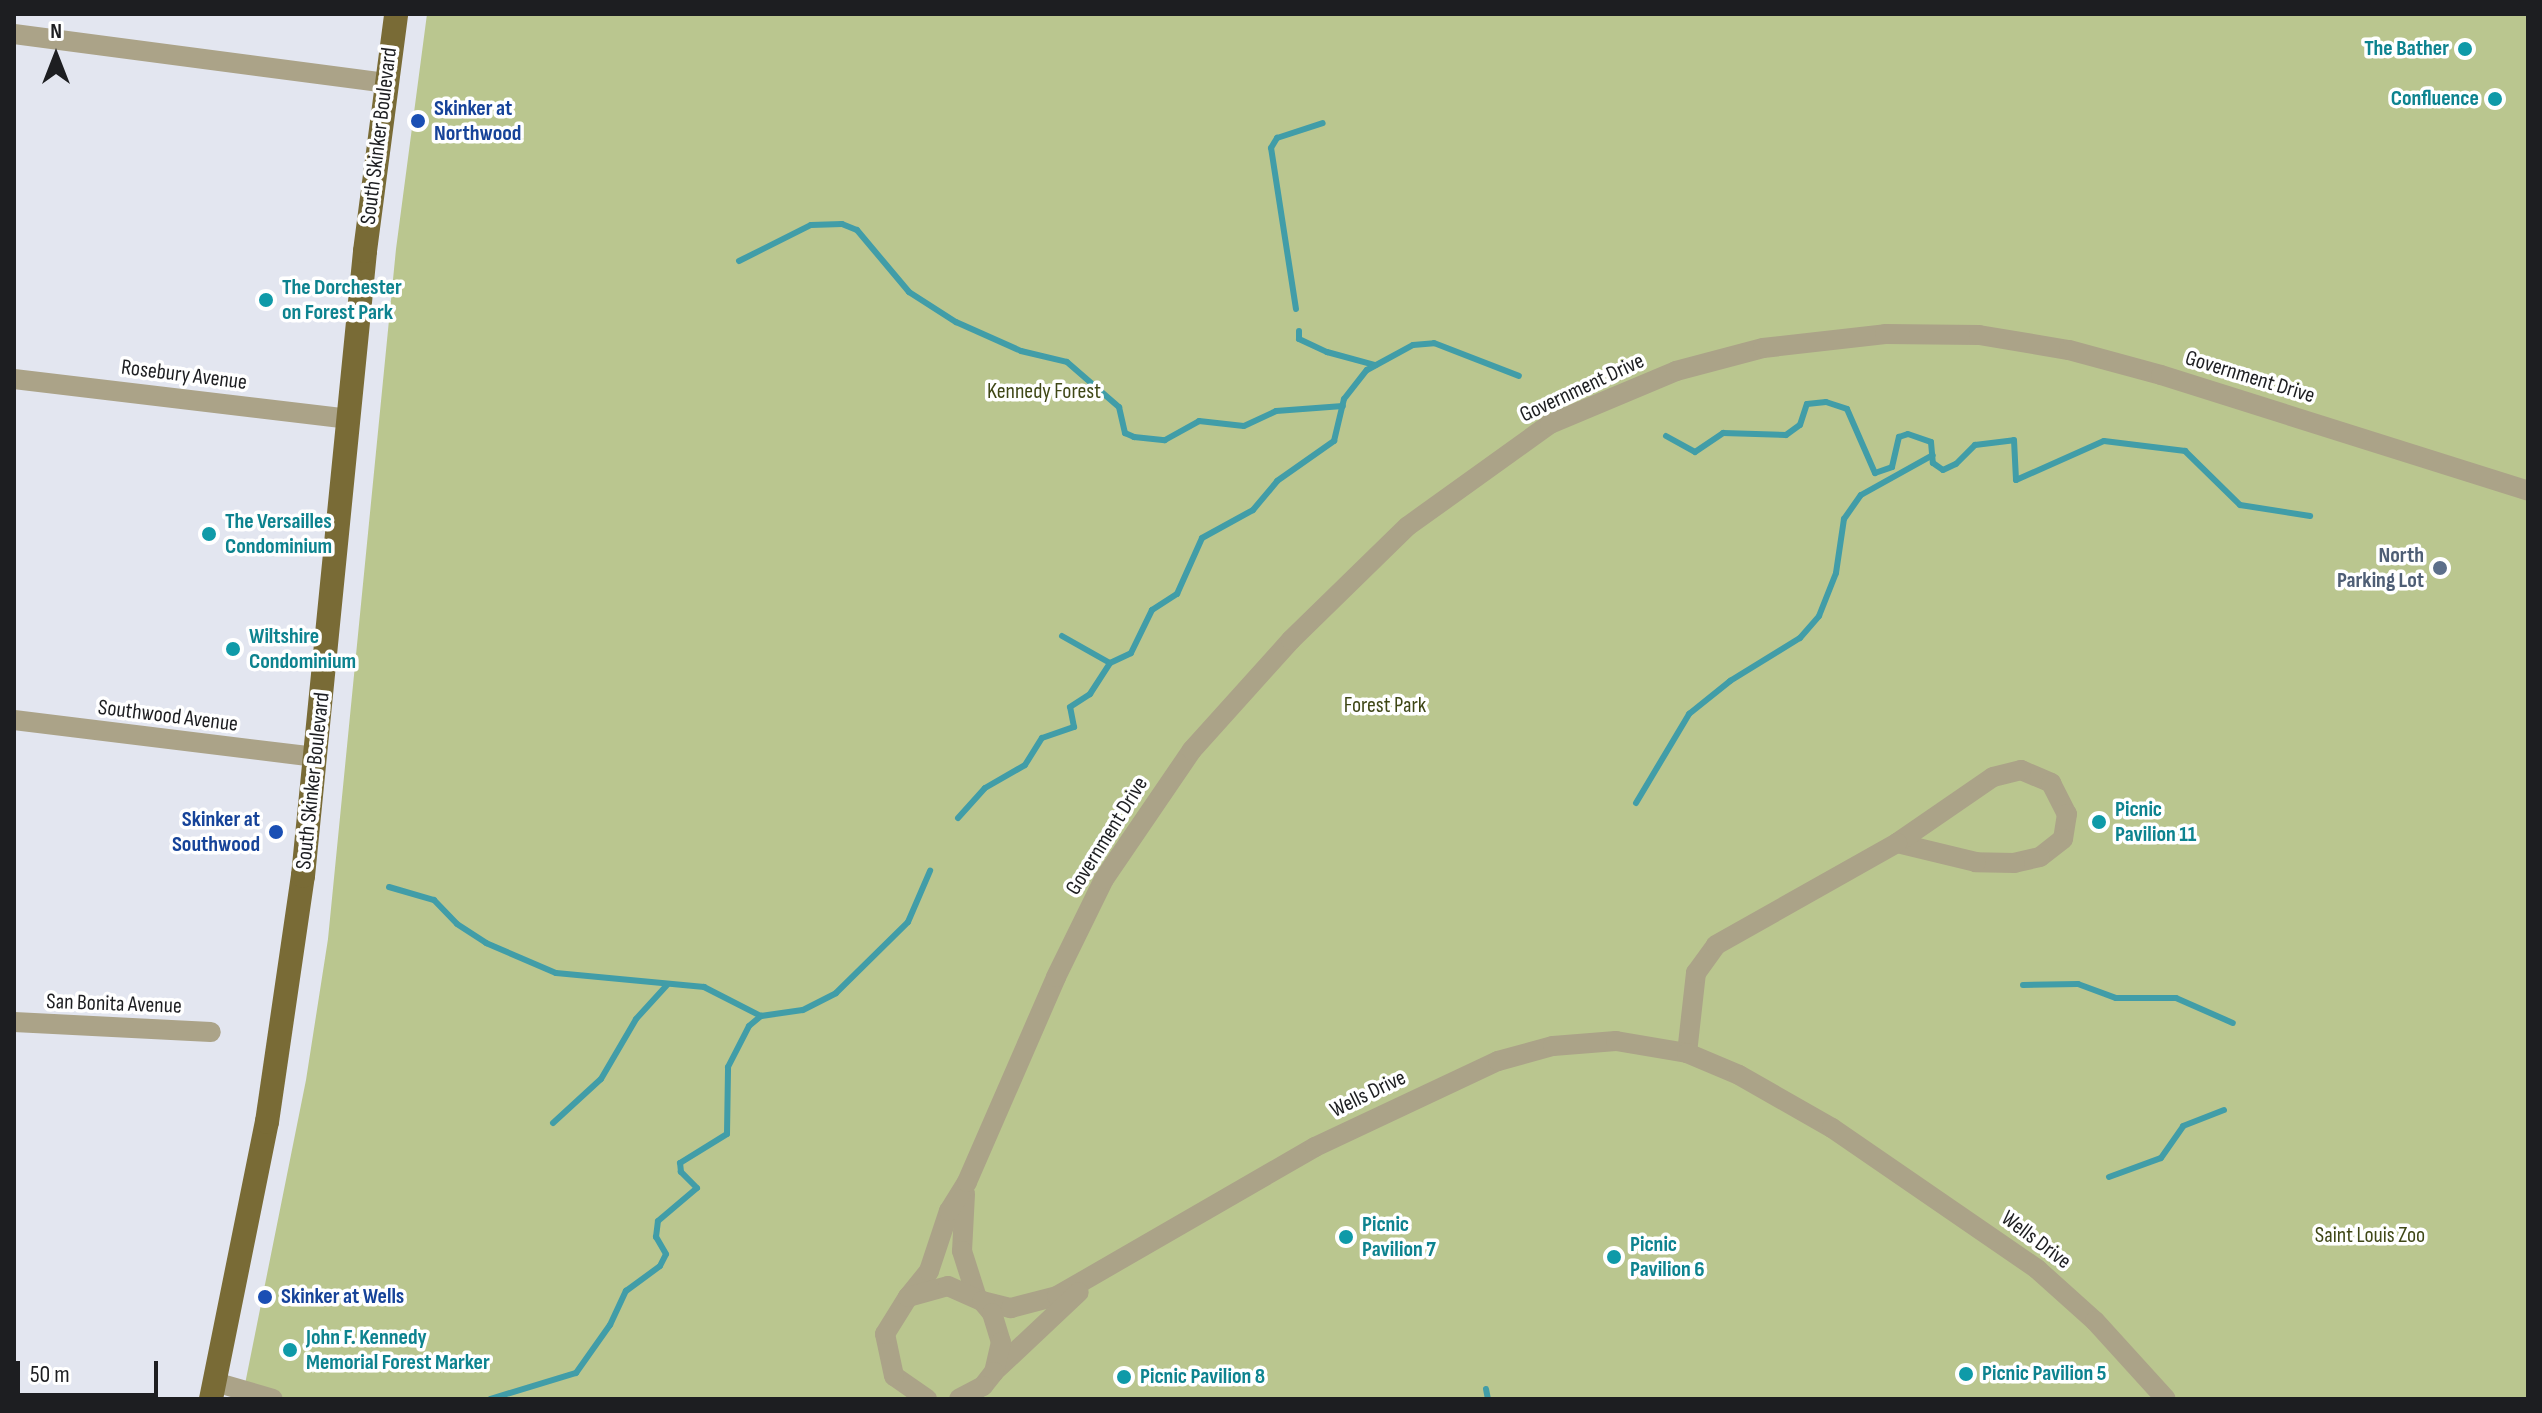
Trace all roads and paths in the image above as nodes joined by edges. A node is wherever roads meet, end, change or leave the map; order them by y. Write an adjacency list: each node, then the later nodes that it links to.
1 (396, 14): 3 (main road, South Skinker Boulevard)
2 (14, 34): 3 (street)
3 (386, 83): 5 (main road, South Skinker Boulevard)
4 (14, 379): 5 (street, Rosebury Avenue)
5 (348, 419): 8 (main road, South Skinker Boulevard)
6 (2528, 491): 15 (street, Government Drive)
7 (14, 720): 8 (street, Southwood Avenue)
8 (316, 757): 20 (main road, South Skinker Boulevard)
9 (1897, 843): 9 (street); 14 (street)
10 (14, 1022): 11 (street, San Bonita Avenue)
11 (50, 1026): 12 (street); 13 (street, San Bonita Avenue)
12 (14, 1032)
13 (211, 1032)
14 (1687, 1053): 16 (street, Wells Drive); 24 (street, Wells Drive)
15 (967, 1182): 17 (street, Government Drive); 18 (street, Government Drive)
16 (1097, 1277): 18 (street, Wells Drive); 19 (street, Wells Drive)
17 (908, 1297): 18 (street, Wells Drive); 21 (street, Government Drive)
18 (979, 1298): 19 (street, Government Drive)
19 (994, 1372): 23 (street, Wells Drive)
20 (213, 1390): 22 (street)
21 (914, 1398)
22 (273, 1399)
23 (959, 1399)
24 (2166, 1399)

